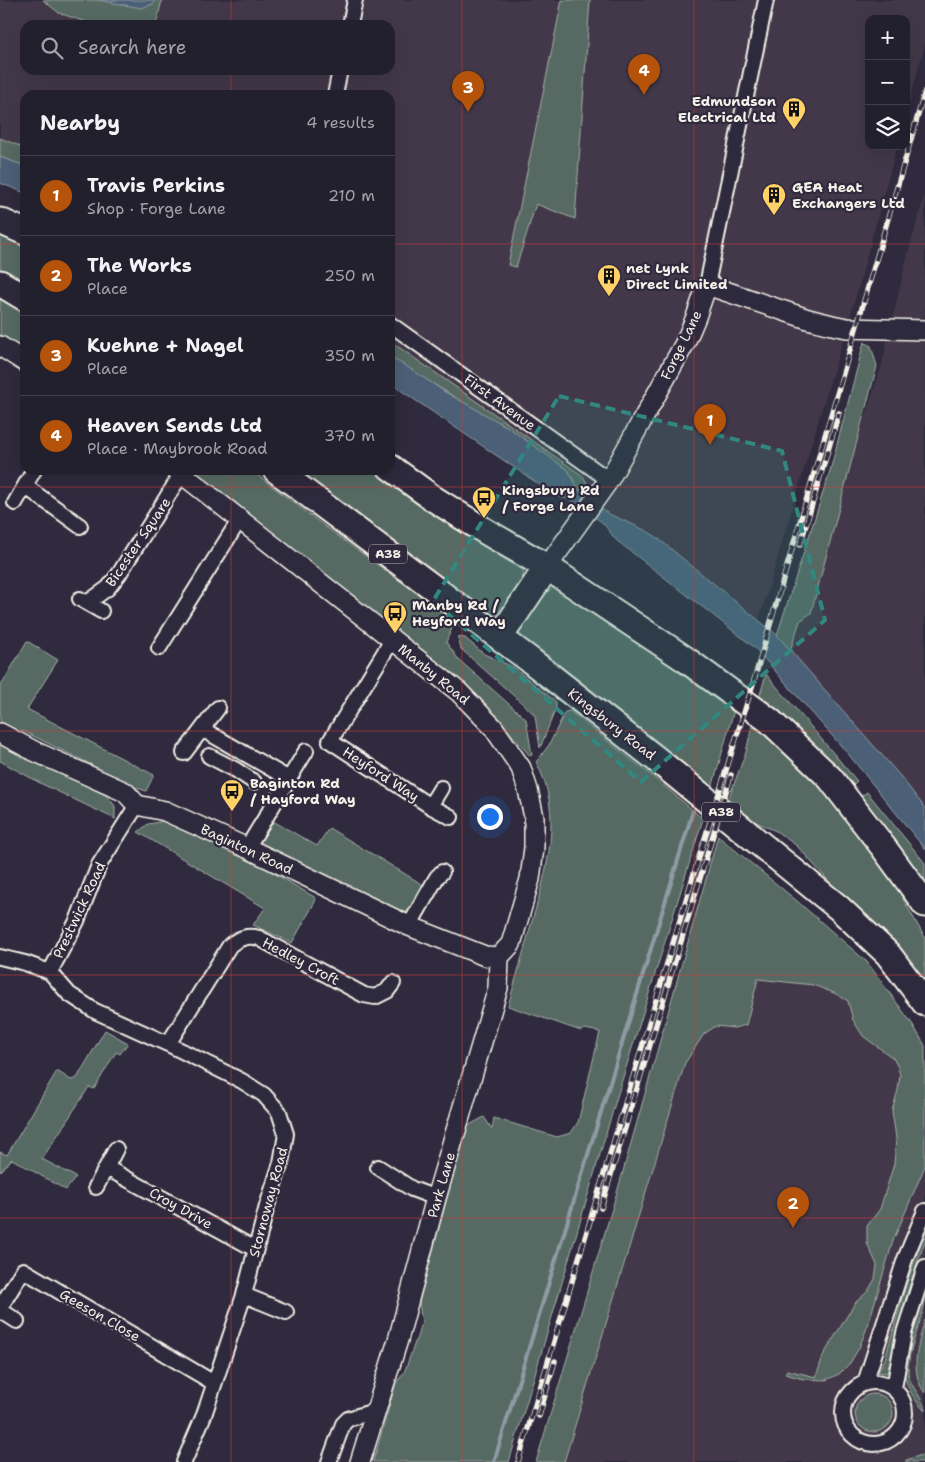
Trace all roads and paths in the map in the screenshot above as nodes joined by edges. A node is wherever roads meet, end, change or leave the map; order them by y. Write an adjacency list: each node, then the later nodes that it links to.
1 (355, 0): 3 (street)
2 (766, 0): 9 (street)
3 (351, 20)
4 (339, 75): 5 (street)
5 (336, 90)
6 (0, 221): 7 (highway)
7 (20, 230)
8 (0, 283): 10 (highway)
9 (707, 285): 12 (street); 20 (street, Forge Lane)
10 (20, 295)
11 (395, 328): 20 (street, First Avenue)
12 (925, 330)
13 (0, 346): 14 (street)
14 (20, 359)
15 (395, 472): 25 (highway)
16 (31, 475): 21 (street)
17 (178, 475): 26 (street, Bicester Square)
18 (184, 475): 23 (street, Manby Road)
19 (283, 475): 27 (highway, Kingsbury Road / A38)
20 (605, 485): 25 (street, Forge Lane)
21 (25, 486): 22 (street); 24 (street)
22 (15, 504)
23 (240, 519): 28 (street, Manby Road); 29 (street)
24 (80, 526)
25 (547, 567): 27 (highway); 45 (highway)
26 (101, 611)
27 (500, 637): 54 (highway, Kingsbury Road / A38)
28 (392, 640): 42 (street, Heyford Way); 51 (street, Manby Road)
29 (159, 648)
30 (218, 708): 31 (street)
31 (202, 729): 34 (street); 35 (street)
32 (0, 733): 41 (street, Baginton Road)
33 (306, 751): 38 (street)
34 (243, 752): 37 (street); 38 (street)
35 (184, 753)
36 (209, 756): 37 (street)
37 (236, 770): 39 (street)
38 (289, 779): 44 (street)
39 (254, 782)
40 (440, 788): 42 (street, Heyford Way)
41 (138, 804): 44 (street, Baginton Road); 52 (street, Prestwick Road)
42 (430, 806): 43 (street, Heyford Way)
43 (451, 818)
44 (247, 848): 49 (street, Baginton Road)
45 (900, 871): 47 (highway); 48 (highway)
46 (442, 872): 49 (street)
47 (925, 904)
48 (925, 924)
49 (408, 926): 51 (street, Baginton Road)
50 (0, 957): 52 (street, Prestwick Road)
51 (499, 957): 60 (street, Park Lane)
52 (50, 972): 55 (street, Stornoway Road)
53 (393, 983): 55 (street, Hedley Croft)
54 (925, 1003)
55 (168, 1044): 62 (street, Stornoway Road)
56 (116, 1149): 58 (street)
57 (378, 1167): 60 (street)
58 (107, 1168): 59 (street); 62 (street, Croy Drive)
59 (96, 1187)
60 (436, 1198): 71 (street, Park Lane)
61 (925, 1211): 69 (street)
62 (255, 1249): 64 (street, Stornoway Road)
63 (925, 1268): 70 (street)
64 (244, 1296): 66 (street); 68 (street, Stornoway Road)
65 (0, 1309): 67 (street, Geeson Close); 68 (street, Geeson Close)
66 (286, 1312)
67 (16, 1321)
68 (214, 1383): 72 (street, Stornoway Road)
69 (864, 1383): 70 (street); 70 (street)
70 (894, 1388)
71 (375, 1411): 73 (street); 74 (street, Park Lane)
72 (184, 1462)
73 (329, 1462)
74 (360, 1462)

